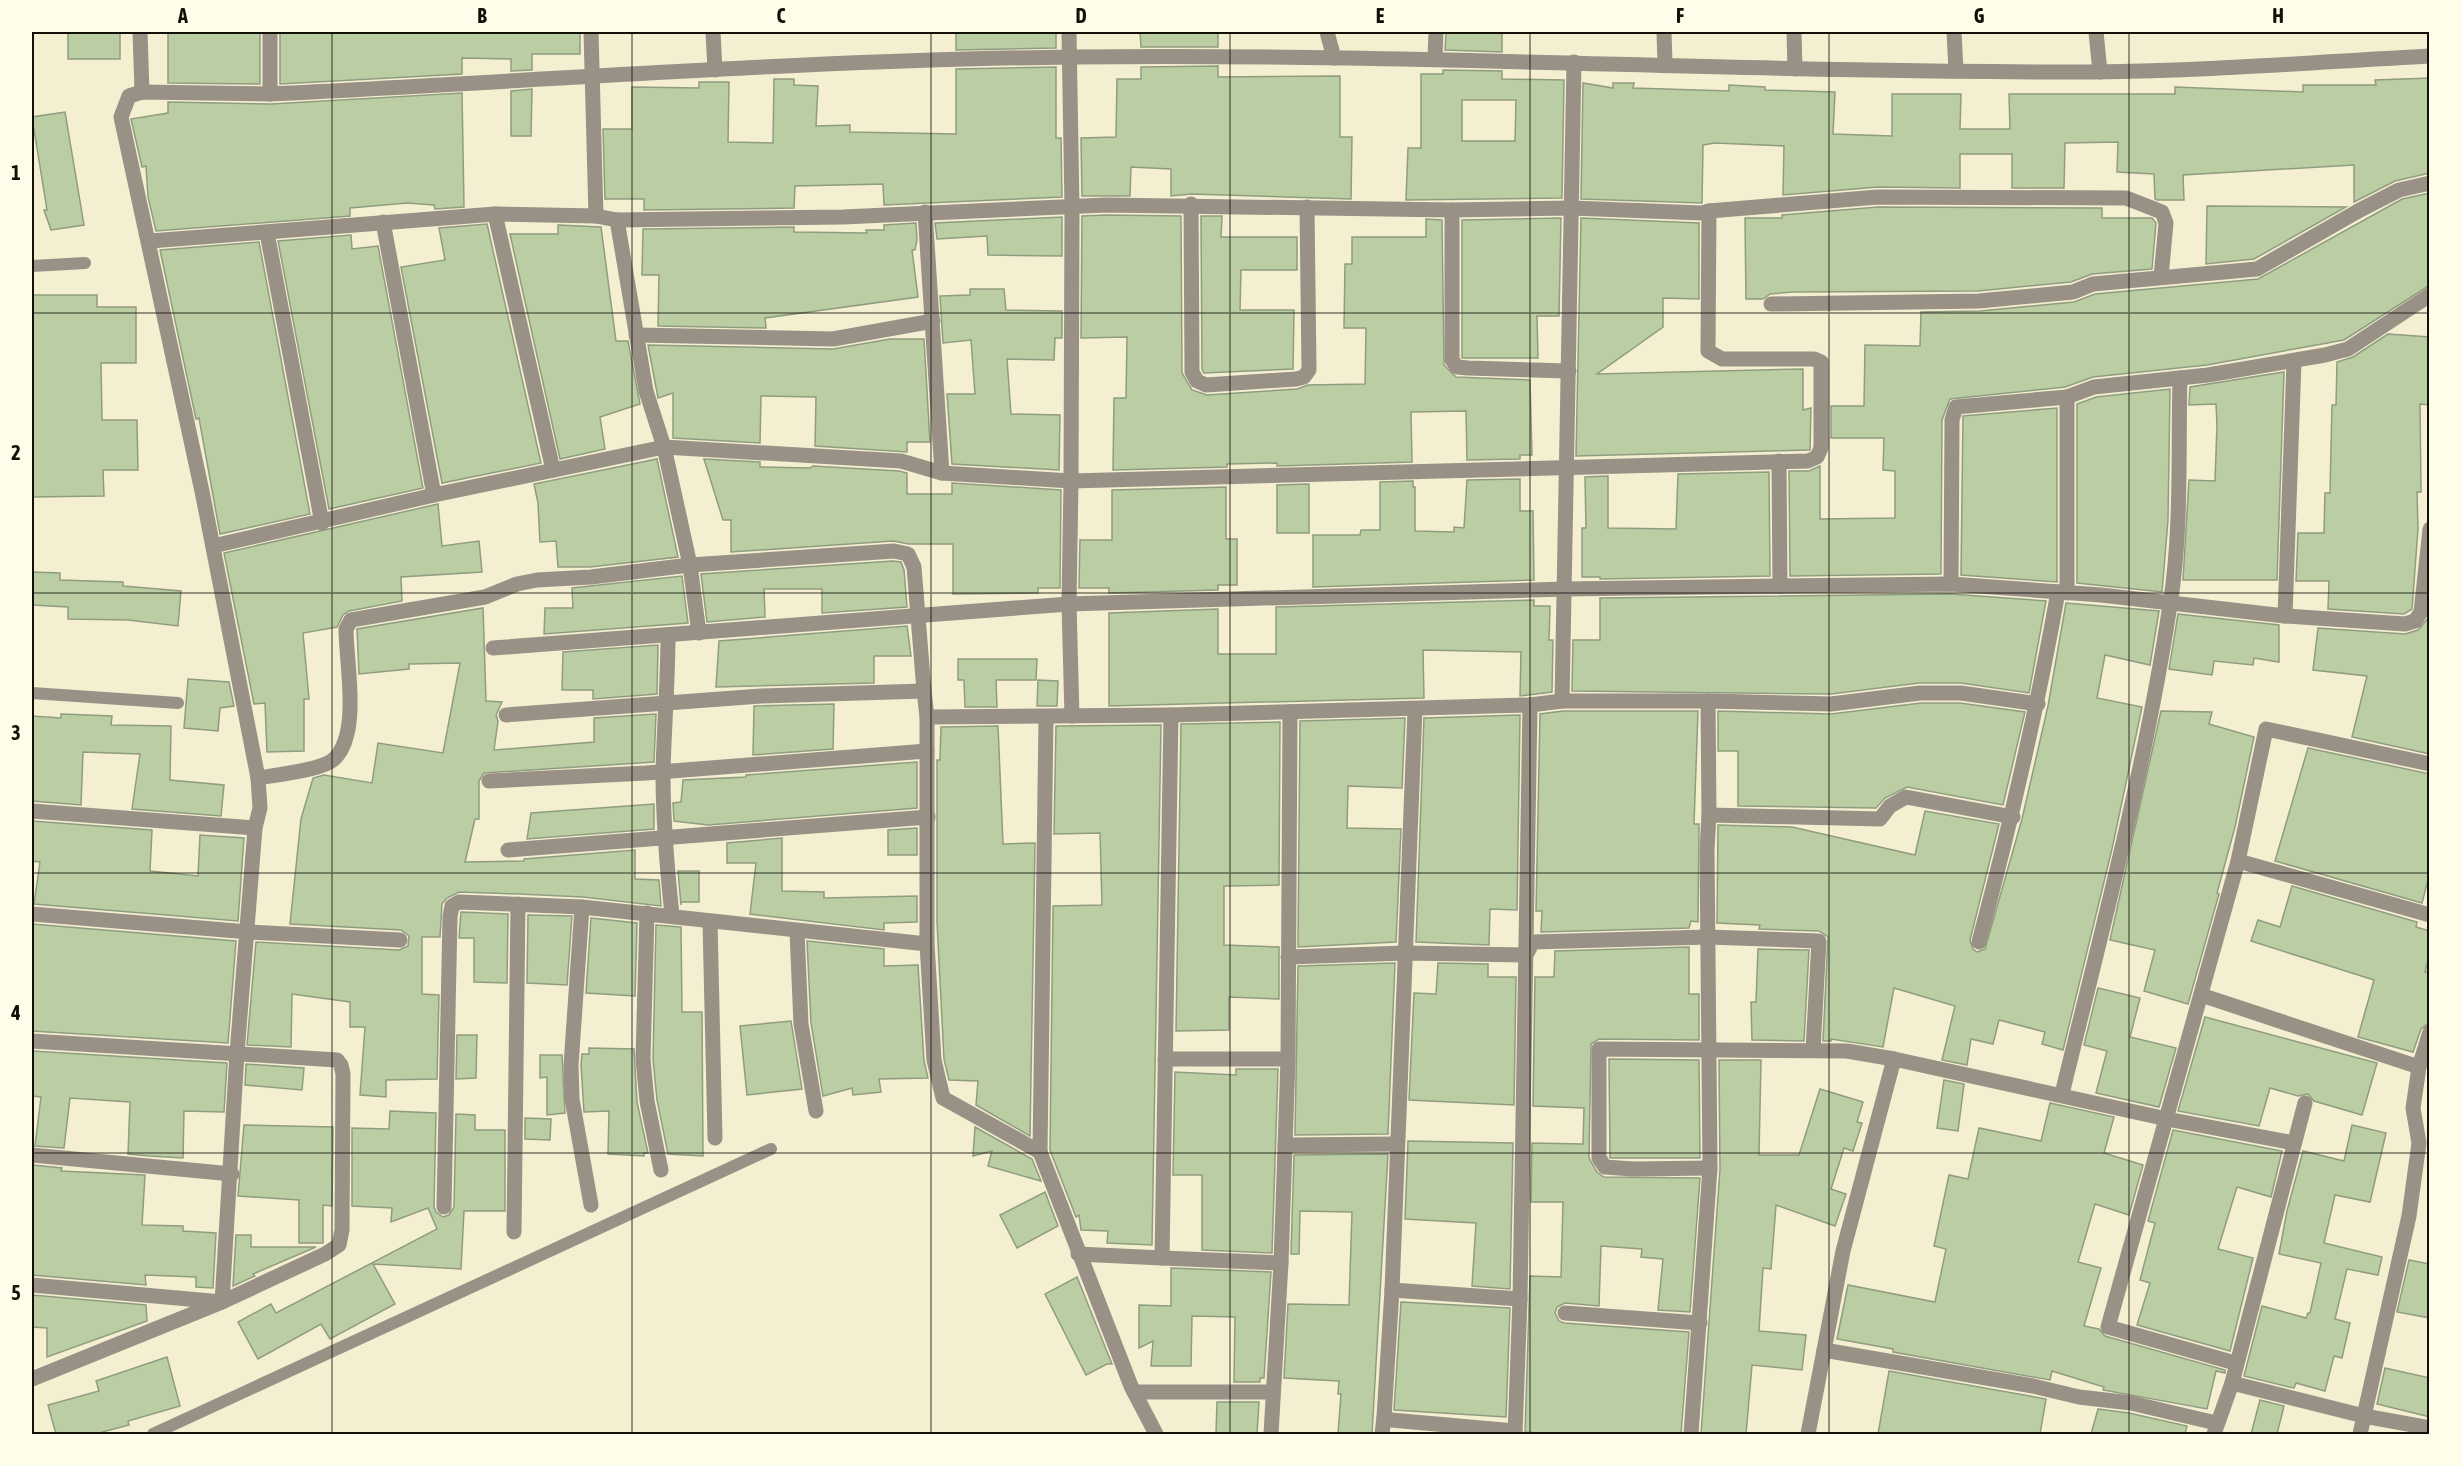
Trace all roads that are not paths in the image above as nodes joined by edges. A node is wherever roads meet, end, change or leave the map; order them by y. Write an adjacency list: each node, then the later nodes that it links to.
1 (140, 32): 23 (street)
2 (270, 32): 24 (street)
3 (591, 32): 22 (street)
4 (712, 32): 19 (street)
5 (1069, 32): 13 (street)
6 (1327, 32): 14 (street)
7 (1436, 32): 15 (street)
8 (1664, 32): 17 (street)
9 (1794, 32): 18 (street)
10 (1954, 32): 20 (street)
11 (2096, 32): 21 (street)
12 (2430, 56): 21 (street)
13 (1071, 57): 14 (street); 19 (street); 28 (street)
14 (1334, 58): 15 (street)
15 (1435, 58): 16 (street)
16 (1574, 62): 17 (street); 29 (street)
17 (1665, 64): 18 (street)
18 (1795, 69): 20 (street)
19 (715, 70): 22 (street)
20 (1956, 70): 21 (street)
21 (2100, 72)
22 (594, 75): 24 (street); 34 (street)
23 (142, 92): 24 (street); 38 (street)
24 (270, 94)
25 (2430, 183): 41 (street)
26 (1191, 204): 27 (street); 27 (street); 28 (street)
27 (1307, 207): 30 (street)
28 (1072, 208): 32 (street); 55 (street)
29 (1571, 208): 30 (street); 31 (street); 47 (street)
30 (1452, 210): 47 (street)
31 (1709, 211): 41 (street); 51 (street)
32 (925, 212): 35 (street); 44 (street)
33 (495, 214): 34 (street); 36 (street); 53 (street)
34 (596, 216): 35 (street)
35 (617, 220): 45 (street)
36 (383, 222): 37 (street); 56 (street)
37 (267, 233): 38 (street); 57 (street)
38 (150, 241): 59 (street)
39 (85, 263): 40 (lane)
40 (32, 266)
41 (2161, 276): 43 (street)
42 (2430, 295): 46 (street)
43 (1771, 304)
44 (933, 321): 45 (street); 54 (street)
45 (636, 335): 50 (street)
46 (2295, 361): 48 (street); 68 (street)
47 (1569, 371): 52 (street)
48 (2180, 378): 49 (street); 66 (street)
49 (2067, 397): 61 (street); 64 (street)
50 (664, 447): 53 (street); 54 (street); 60 (street)
51 (1779, 461): 52 (street); 62 (street)
52 (1567, 468): 55 (street); 63 (street)
53 (553, 470): 56 (street)
54 (942, 473): 55 (street)
55 (1071, 481): 65 (street)
56 (434, 495): 57 (street)
57 (322, 523): 59 (street)
58 (2430, 529): 68 (street)
59 (213, 546): 90 (street)
60 (690, 565): 67 (street); 69 (street); 90 (street)
61 (1951, 584): 62 (street); 64 (street)
62 (1780, 586): 63 (street)
63 (1565, 589): 65 (street); 74 (street)
64 (2063, 592): 66 (street); 78 (street)
65 (1069, 604): 67 (street); 84 (street)
66 (2170, 604): 68 (street); 126 (street)
67 (917, 613): 69 (street); 72 (street)
68 (2285, 616)
69 (699, 633): 70 (street)
70 (668, 635): 71 (street); 77 (street)
71 (493, 648)
72 (924, 691): 77 (street); 85 (street)
73 (32, 693): 76 (lane)
74 (1562, 701): 75 (street); 79 (street)
75 (1708, 701): 78 (street); 93 (street)
76 (178, 703)
77 (668, 703): 82 (street); 89 (street)
78 (2038, 704): 95 (street)
79 (1530, 705): 80 (street); 114 (street)
80 (1415, 710): 81 (street); 113 (street)
81 (1290, 712): 83 (street); 115 (street)
82 (506, 715)
83 (1172, 715): 84 (street); 122 (street)
84 (1072, 716): 86 (street)
85 (927, 717): 86 (street); 87 (street)
86 (1046, 718): 135 (street)
87 (927, 750): 89 (street); 94 (street)
88 (2430, 764): 99 (street)
89 (663, 771): 91 (street); 97 (street)
90 (258, 778): 96 (street)
91 (489, 781)
92 (32, 812): 96 (street)
93 (1709, 815): 95 (street); 109 (street)
94 (928, 817): 97 (street); 112 (street)
95 (2013, 817): 111 (street)
96 (255, 828): 108 (street)
97 (664, 838): 98 (street); 104 (street)
98 (508, 850)
99 (2238, 861): 105 (street); 116 (street)
100 (518, 904): 101 (street); 141 (street); 142 (street)
101 (582, 907): 102 (street); 140 (street)
102 (647, 913): 104 (street); 138 (street)
103 (32, 914): 108 (street)
104 (672, 915): 106 (street)
105 (2430, 915)
106 (710, 922): 107 (street); 130 (street)
107 (797, 931): 112 (street); 128 (street)
108 (249, 932): 110 (street); 121 (street)
109 (1708, 937): 114 (street); 119 (street); 120 (street)
110 (400, 940)
111 (1979, 942)
112 (927, 944): 135 (street)
113 (1406, 953): 114 (street); 115 (street); 132 (street)
114 (1526, 955): 148 (street)
115 (1288, 957): 123 (street)
116 (2201, 995): 125 (street); 129 (street)
117 (2430, 1032): 125 (street)
118 (32, 1041): 121 (street)
119 (1813, 1050): 120 (street); 124 (street)
120 (1710, 1051): 137 (street); 137 (street)
121 (237, 1053): 139 (street); 149 (street)
122 (1165, 1059): 123 (street); 144 (street)
123 (1288, 1059): 133 (street)
124 (1894, 1059): 126 (street); 152 (street)
125 (2419, 1067): 158 (street)
126 (2062, 1094): 129 (street)
127 (2306, 1103): 131 (street)
128 (816, 1111)
129 (2167, 1119): 131 (street); 153 (street)
130 (715, 1138)
131 (2295, 1143): 153 (street)
132 (1397, 1144): 133 (street); 147 (street)
133 (1285, 1145): 145 (street)
134 (771, 1149): 163 (lane)
135 (1040, 1152): 143 (street)
136 (32, 1155): 139 (street)
137 (1710, 1168): 151 (street)
138 (661, 1170)
139 (232, 1174): 149 (street)
140 (591, 1205)
141 (444, 1207)
142 (514, 1232)
143 (1078, 1254): 144 (street); 156 (street)
144 (1162, 1258): 145 (street)
145 (1281, 1263): 157 (street)
146 (32, 1285): 149 (street)
147 (1392, 1290): 148 (street); 159 (street)
148 (1520, 1299): 162 (street)
149 (222, 1302): 154 (street)
150 (1565, 1313): 151 (street)
151 (1700, 1323): 167 (street)
152 (1824, 1350): 160 (street); 168 (street)
153 (2235, 1363): 155 (street)
154 (32, 1379)
155 (2232, 1383): 158 (street); 160 (street)
156 (1134, 1392): 157 (street); 164 (street)
157 (1273, 1392): 165 (street)
158 (2364, 1416): 161 (street); 169 (street)
159 (1384, 1417): 162 (street); 166 (street)
160 (2215, 1428)
161 (2430, 1428)
162 (1515, 1433)
163 (153, 1434)
164 (1156, 1434)
165 (1271, 1434)
166 (1383, 1434)
167 (1691, 1434)
168 (1808, 1434)
169 (2360, 1434)

